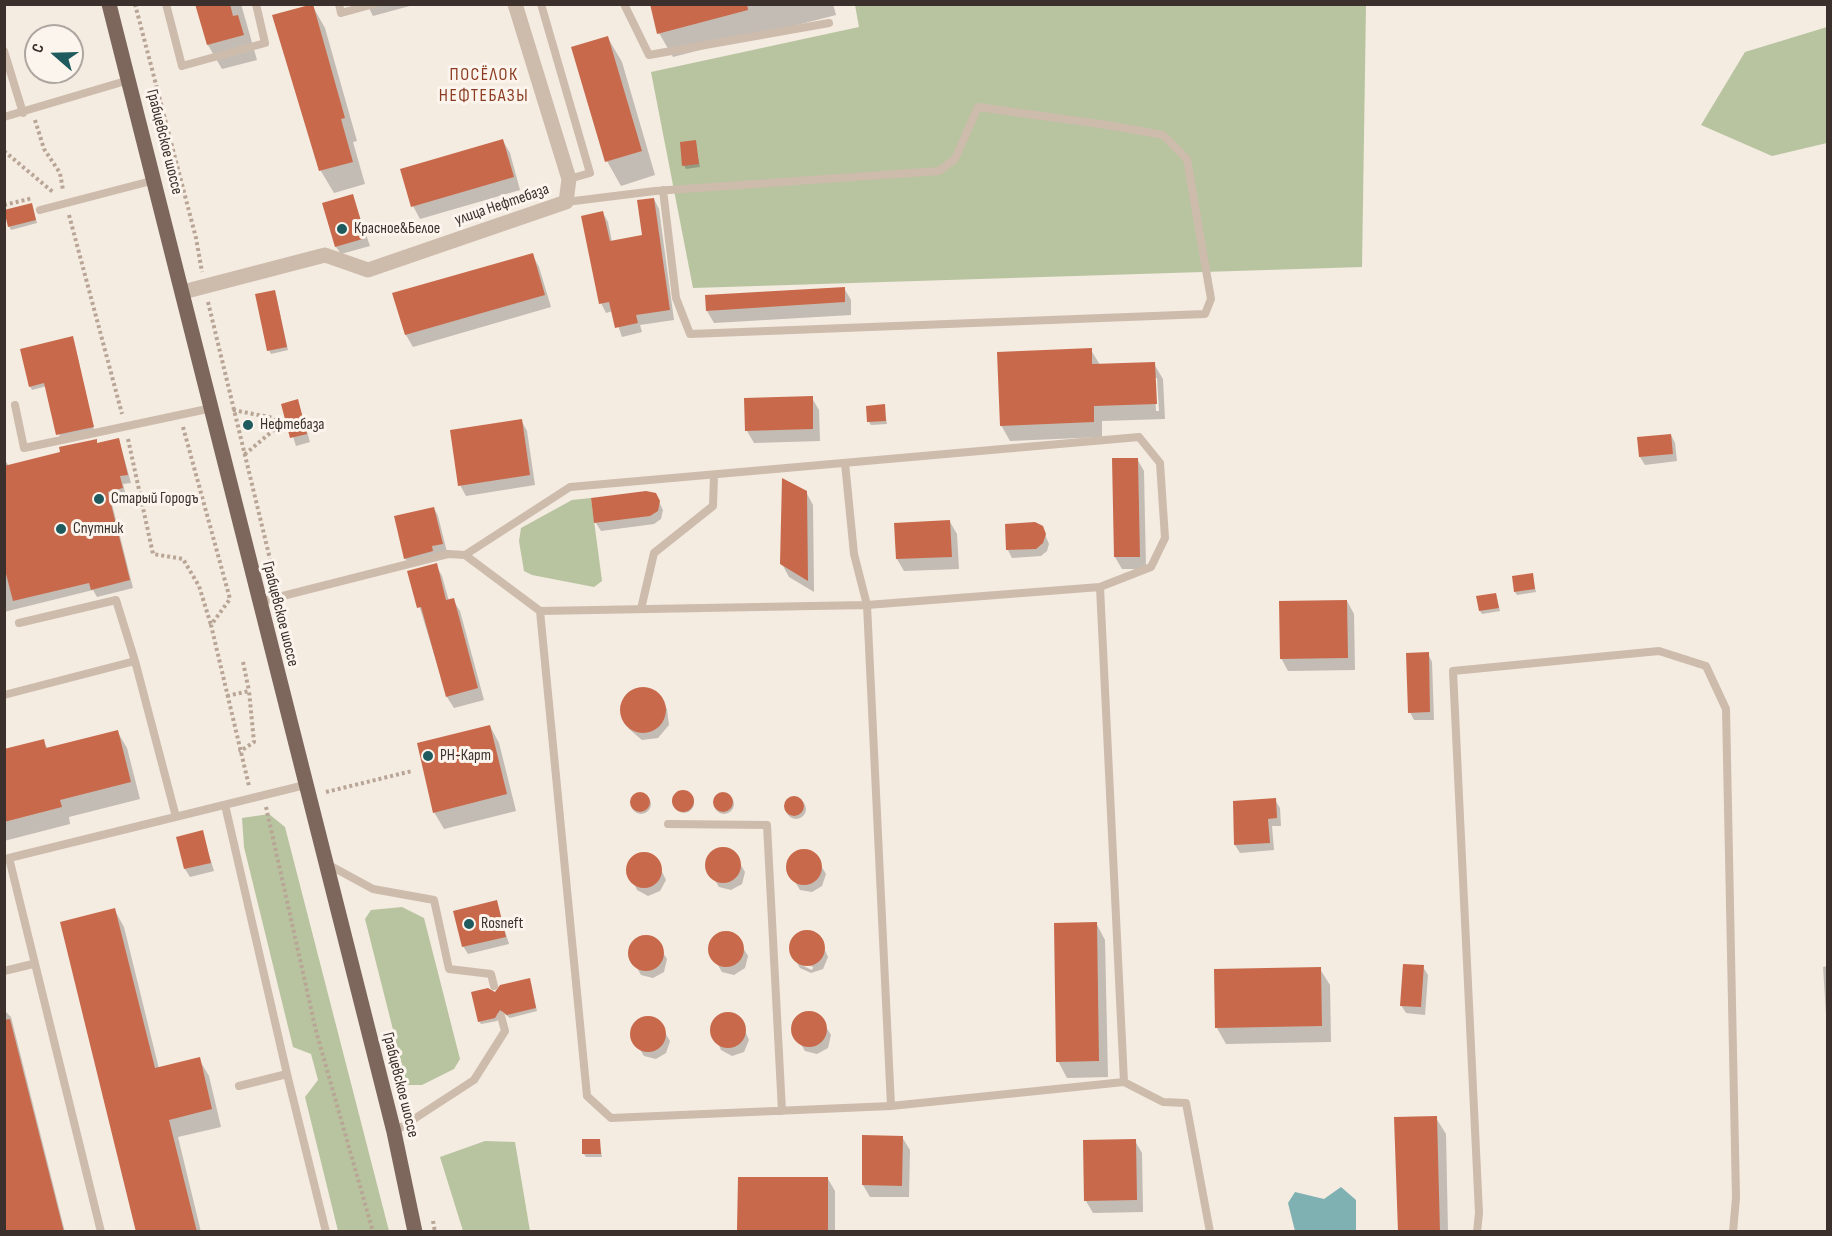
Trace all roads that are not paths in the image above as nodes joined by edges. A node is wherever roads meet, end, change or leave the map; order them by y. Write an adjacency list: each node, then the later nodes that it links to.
1 (109, 4): 11 (main road, Грабцевское шоссе)
2 (166, 4): 3 (lane)
3 (256, 4)
4 (339, 4): 5 (lane)
5 (374, 4)
6 (515, 4): 14 (street, улица Нефтебаза)
7 (541, 4): 14 (lane)
8 (624, 4): 9 (lane)
9 (829, 23)
10 (4, 51): 12 (lane)
11 (129, 80): 12 (lane); 15 (main road, Грабцевское шоссе)
12 (23, 113): 13 (lane)
13 (4, 117)
14 (569, 179): 17 (street, улица Нефтебаза)
15 (155, 180): 18 (lane); 19 (main road, Грабцевское шоссе)
16 (663, 190): 16 (lane); 17 (lane)
17 (566, 202): 19 (street, улица Нефтебаза)
18 (40, 210)
19 (183, 292): 21 (main road, Грабцевское шоссе)
20 (15, 405): 21 (lane)
21 (212, 408): 26 (main road, Грабцевское шоссе)
22 (845, 464): 23 (lane); 25 (lane); 27 (lane)
23 (714, 475): 24 (lane); 28 (lane)
24 (465, 555): 26 (lane); 29 (lane)
25 (1100, 587): 27 (lane); 44 (lane)
26 (259, 602): 33 (main road, Грабцевское шоссе)
27 (867, 605): 28 (lane); 46 (lane)
28 (641, 609): 29 (lane)
29 (540, 611): 47 (lane)
30 (19, 623): 31 (lane)
31 (135, 662): 32 (lane); 35 (lane)
32 (4, 695)
33 (305, 785): 34 (lane); 38 (main road, Грабцевское шоссе)
34 (225, 805): 35 (lane); 43 (lane)
35 (176, 817): 37 (lane)
36 (668, 824): 47 (lane)
37 (7, 859): 39 (lane)
38 (325, 863): 41 (lane); 48 (main road, Грабцевское шоссе)
39 (33, 964): 40 (lane); 49 (lane)
40 (4, 971)
41 (494, 986)
42 (501, 1016): 48 (lane)
43 (287, 1074): 45 (lane); 50 (lane)
44 (1124, 1082): 46 (lane); 52 (lane)
45 (239, 1086)
46 (891, 1106): 47 (lane)
47 (782, 1111)
48 (394, 1132): 51 (main road, Грабцевское шоссе)
49 (101, 1232)
50 (326, 1232)
51 (416, 1232)
52 (1210, 1232)
53 (1477, 1232): 54 (lane)
54 (1733, 1232)

